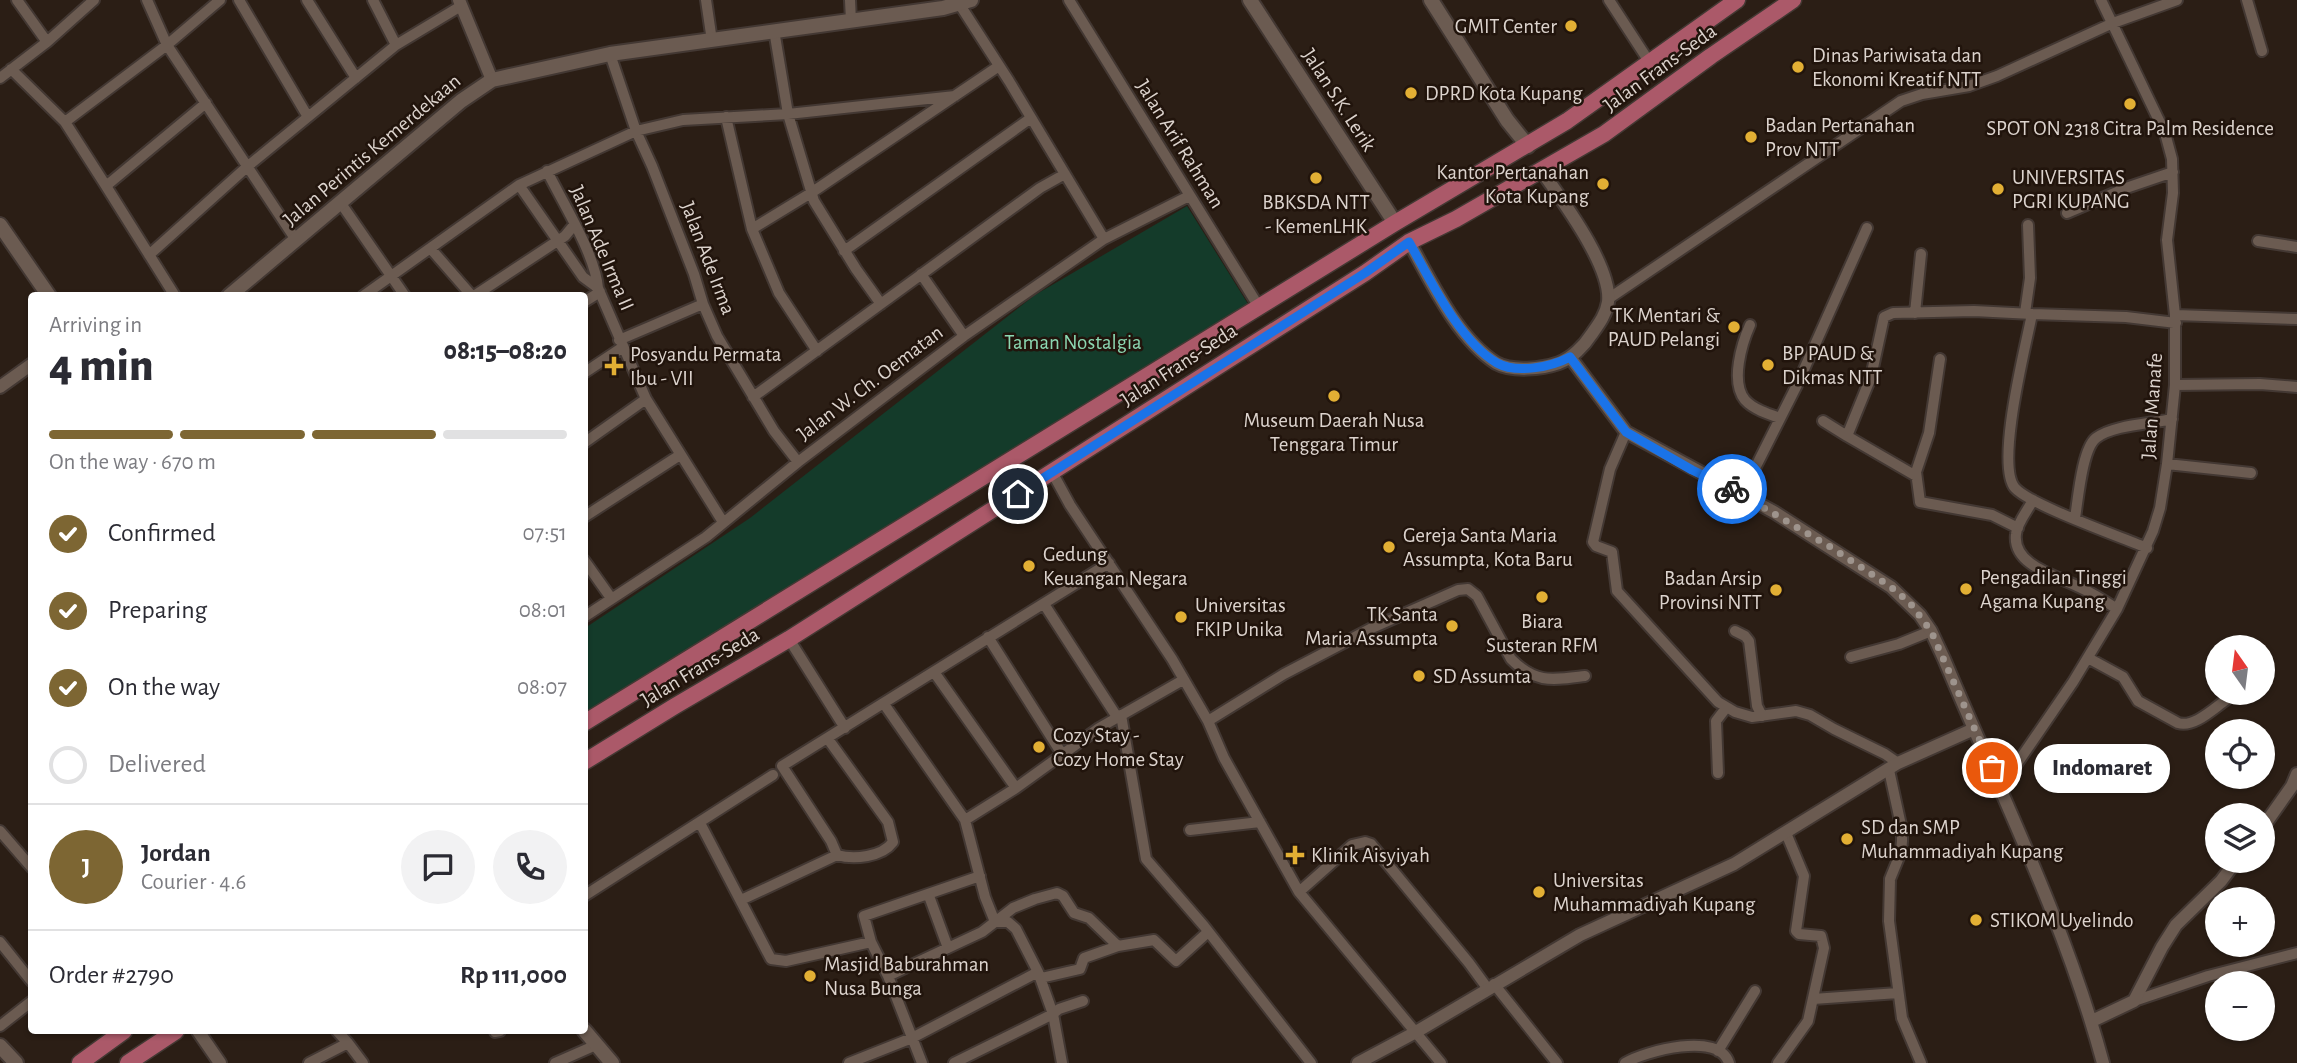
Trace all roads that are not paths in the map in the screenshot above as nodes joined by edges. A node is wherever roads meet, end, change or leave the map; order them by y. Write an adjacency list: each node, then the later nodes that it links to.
1 (17, 0): 26 (street)
2 (94, 0): 26 (street)
3 (147, 0): 28 (street)
4 (220, 0): 28 (street)
5 (239, 0): 41 (street)
6 (307, 0): 36 (street)
7 (373, 0): 29 (street)
8 (706, 0): 27 (street)
9 (850, 0): 23 (street)
10 (1069, 0): 55 (street, Jalan Arif Rahman)
11 (1431, 0): 46 (main road)
12 (1609, 0): 32 (street)
13 (1737, 0): 32 (main road, Jalan Frans-Seda)
14 (1763, 0): 22 (main road)
15 (2101, 0): 24 (street, Jalan Manafe)
16 (2177, 0): 24 (street)
17 (2247, 0): 30 (street)
18 (1254, 1): 58 (main road, Jalan S.K. Lerik)
19 (1785, 1): 22 (main road, Jalan Frans-Seda)
20 (965, 2): 23 (main road, Jalan Perintis Kemerdekaan); 33 (street)
21 (460, 3): 29 (street); 37 (street)
22 (1769, 18): 48 (main road, Jalan Frans-Seda)
23 (851, 21): 25 (main road, Jalan Perintis Kemerdekaan)
24 (2112, 23): 50 (street, Jalan Manafe); 85 (street)
25 (774, 30): 27 (main road, Jalan Perintis Kemerdekaan); 40 (street)
26 (47, 41): 34 (street)
27 (712, 41): 31 (main road, Jalan Perintis Kemerdekaan)
28 (167, 45): 39 (street); 44 (street)
29 (396, 45): 36 (street)
30 (2262, 51)
31 (610, 54): 37 (main road, Jalan Perintis Kemerdekaan); 45 (street, Jalan Ade Irma)
32 (1650, 63): 46 (main road, Jalan Frans-Seda)
33 (999, 66): 38 (street); 43 (street)
34 (11, 69): 35 (street); 44 (street)
35 (0, 78)
36 (356, 78): 41 (street)
37 (492, 80): 56 (main road, Jalan Perintis Kemerdekaan)
38 (955, 96): 40 (street); 54 (street)
39 (206, 103): 47 (street); 53 (street)
40 (788, 114): 42 (street); 54 (street)
41 (309, 117): 47 (street)
42 (726, 117): 45 (street); 63 (street)
43 (1031, 118): 51 (street); 71 (street)
44 (65, 122): 53 (street)
45 (636, 131): 49 (street); 86 (street, Jalan Ade Irma)
46 (1528, 146): 58 (main road, Jalan Frans-Seda)
47 (248, 166): 65 (street); 73 (street)
48 (1541, 170): 68 (main road, Jalan Frans-Seda); 85 (street)
49 (547, 171): 52 (street); 60 (street, Jalan Ade Irma II)
50 (2173, 172): 57 (street); 91 (street, Jalan Manafe)
51 (1065, 174): 64 (street); 74 (street)
52 (519, 185): 66 (street); 70 (street)
53 (106, 186): 73 (street)
54 (811, 193): 63 (street); 71 (street)
55 (1189, 196): 64 (street, Jalan W. Ch. Oematan); 88 (street, Jalan Arif Rahman)
56 (340, 202): 65 (main road, Jalan Perintis Kemerdekaan); 75 (street)
57 (2067, 213)
58 (1395, 223): 88 (main road, Jalan Frans-Seda)
59 (0, 225): 77 (main road)
60 (574, 225): 66 (street); 76 (street, Jalan Ade Irma II)
61 (2028, 225): 90 (street)
62 (1867, 228): 108 (street)
63 (752, 229): 96 (street)
64 (1104, 239): 94 (street, Jalan W. Ch. Oematan)
65 (296, 240): 79 (main road, Jalan Perintis Kemerdekaan)
66 (558, 241): 76 (street); 83 (street)
67 (2258, 241): 69 (street)
68 (1409, 242): 97 (street); 111 (main road, Jalan Frans-Seda)
69 (2297, 247)
70 (431, 249): 75 (street); 82 (street)
71 (844, 251): 87 (street)
72 (1921, 254): 89 (street)
73 (149, 255): 78 (street)
74 (921, 274): 87 (street); 94 (street)
75 (390, 276): 80 (street); 81 (street)
76 (599, 290): 84 (street); 95 (street, Jalan Ade Irma II)
77 (46, 292)
78 (172, 292)
79 (234, 292)
80 (368, 292)
81 (402, 292)
82 (469, 292)
83 (479, 292)
84 (588, 299)
85 (1608, 299): 97 (street)
86 (702, 304): 95 (street); 105 (street, Jalan Ade Irma)
87 (881, 304): 96 (street)
88 (1259, 307): 104 (main road, Jalan Frans-Seda)
89 (1915, 313): 90 (street); 113 (street)
90 (2028, 314): 91 (street); 123 (street)
91 (2176, 319): 92 (street); 101 (street, Jalan Manafe)
92 (2297, 320)
93 (1750, 325): 108 (street)
94 (964, 336): 117 (street, Jalan W. Ch. Oematan)
95 (621, 344): 100 (street); 106 (street, Jalan Ade Irma II)
96 (817, 351): 105 (street)
97 (1570, 357): 112 (street)
98 (1940, 359): 121 (street)
99 (28, 367): 102 (street)
100 (588, 370)
101 (2175, 385): 103 (street); 109 (street, Jalan Manafe)
102 (0, 387)
103 (2297, 387)
104 (1115, 396): 107 (main road, Jalan Frans-Seda); 111 (main road)
105 (753, 397): 117 (street, Jalan Ade Irma)
106 (646, 399): 115 (street); 116 (street, Jalan Ade Irma II)
107 (1090, 412): 114 (main road); 149 (main road, Jalan Frans-Seda)
108 (1780, 418): 122 (street)
109 (2172, 419): 118 (street, Jalan Manafe); 125 (street)
110 (1823, 421): 113 (street)
111 (1129, 423): 114 (main road, Jalan Frans-Seda)
112 (1626, 432): 122 (street); 146 (street)
113 (1847, 436): 121 (street)
114 (1106, 437): 119 (main road, Jalan Frans-Seda)
115 (588, 440)
116 (680, 455): 124 (street); 126 (street, Jalan Ade Irma II)
117 (798, 462): 126 (street, Jalan W. Ch. Oematan)
118 (2167, 464): 120 (street); 128 (street, Jalan Manafe)
119 (1052, 472): 129 (street); 138 (main road, Jalan Frans-Seda)
120 (2251, 473)
121 (1916, 475): 127 (street)
122 (1742, 494): 136 (street)
123 (2033, 500): 125 (street); 127 (street)
124 (588, 514)
125 (2075, 518): 128 (street)
126 (723, 522): 131 (street, Jalan W. Ch. Oematan)
127 (2018, 528): 133 (street)
128 (2147, 548): 133 (street, Jalan Manafe)
129 (1109, 563): 132 (street); 143 (street)
130 (588, 566): 131 (street)
131 (611, 598): 134 (street, Jalan W. Ch. Oematan)
132 (1044, 604): 137 (street); 147 (street)
133 (2117, 609): 140 (street, Jalan Manafe)
134 (588, 614)
135 (1735, 631): 148 (street)
136 (1931, 631): 139 (street); 152 (street)
137 (988, 637): 141 (street); 154 (street)
138 (789, 639): 151 (street); 155 (main road, Jalan Frans-Seda)
139 (1851, 657)
140 (2088, 658): 145 (street); 162 (street, Jalan Manafe)
141 (934, 672): 144 (street); 161 (street)
142 (1585, 676): 150 (street)
143 (1183, 680): 147 (street); 150 (street)
144 (884, 704): 151 (street); 164 (street)
145 (2219, 705)
146 (1726, 708): 148 (street); 157 (street)
147 (1119, 716): 154 (street); 179 (street)
148 (1762, 716): 156 (street)
149 (588, 721)
150 (1208, 721): 165 (street)
151 (845, 728): 153 (street)
152 (1974, 729): 156 (street); 162 (street)
153 (828, 739): 170 (street); 170 (street)
154 (1062, 754): 161 (street)
155 (588, 760)
156 (1894, 767): 169 (street); 190 (street)
157 (1718, 773)
158 (2297, 774): 160 (street)
159 (773, 775): 166 (street)
160 (2295, 787): 163 (street)
161 (1016, 788): 164 (street)
162 (2001, 788): 196 (street)
163 (2275, 812)
164 (965, 820): 173 (street)
165 (1260, 822): 167 (street); 174 (street)
166 (700, 823): 175 (street); 177 (street)
167 (1190, 830)
168 (0, 831): 171 (street)
169 (1786, 833): 188 (street); 191 (street)
170 (836, 855): 177 (street)
171 (28, 863)
172 (2227, 873): 193 (street)
173 (979, 876): 176 (street); 178 (street)
174 (1299, 892): 188 (street); 198 (street)
175 (588, 893)
176 (929, 896): 181 (street); 183 (street)
177 (741, 900): 181 (street)
178 (995, 922): 182 (street); 183 (street); 185 (street)
179 (1208, 932): 182 (street); 221 (street)
180 (0, 942): 187 (street)
181 (871, 942): 186 (street)
182 (1118, 946): 185 (street)
183 (948, 948): 186 (street)
184 (2297, 953): 193 (street)
185 (1040, 975): 195 (street); 204 (street)
186 (888, 976): 204 (street)
187 (28, 977)
188 (1491, 987): 198 (street); 224 (street)
189 (1755, 991): 208 (street)
190 (1898, 993): 191 (street); 228 (street)
191 (1813, 999): 227 (street)
192 (1083, 1001): 195 (street)
193 (2134, 1001): 196 (street)
194 (28, 1004): 197 (street)
195 (1053, 1014): 219 (street); 220 (street)
196 (2092, 1021): 229 (street)
197 (0, 1026)
198 (1416, 1032): 222 (street); 223 (street)
199 (120, 1034): 211 (main road)
200 (172, 1034): 209 (main road)
201 (200, 1034): 212 (street)
202 (340, 1034): 205 (street)
203 (587, 1034): 206 (main road)
204 (912, 1038): 217 (street); 218 (street)
205 (348, 1043): 213 (street); 214 (street)
206 (596, 1045): 215 (street); 216 (main road)
207 (0, 1046): 210 (main road)
208 (1718, 1051): 225 (street); 226 (street)
209 (134, 1061)
210 (16, 1063)
211 (80, 1063)
212 (220, 1063)
213 (309, 1063)
214 (363, 1063)
215 (555, 1063)
216 (612, 1063)
217 (849, 1063)
218 (922, 1063)
219 (954, 1063)
220 (1062, 1063)
221 (1311, 1063)
222 (1358, 1063)
223 (1441, 1063)
224 (1557, 1063)
225 (1625, 1063)
226 (1729, 1063)
227 (1778, 1063)
228 (1921, 1063)
229 (2103, 1063)

